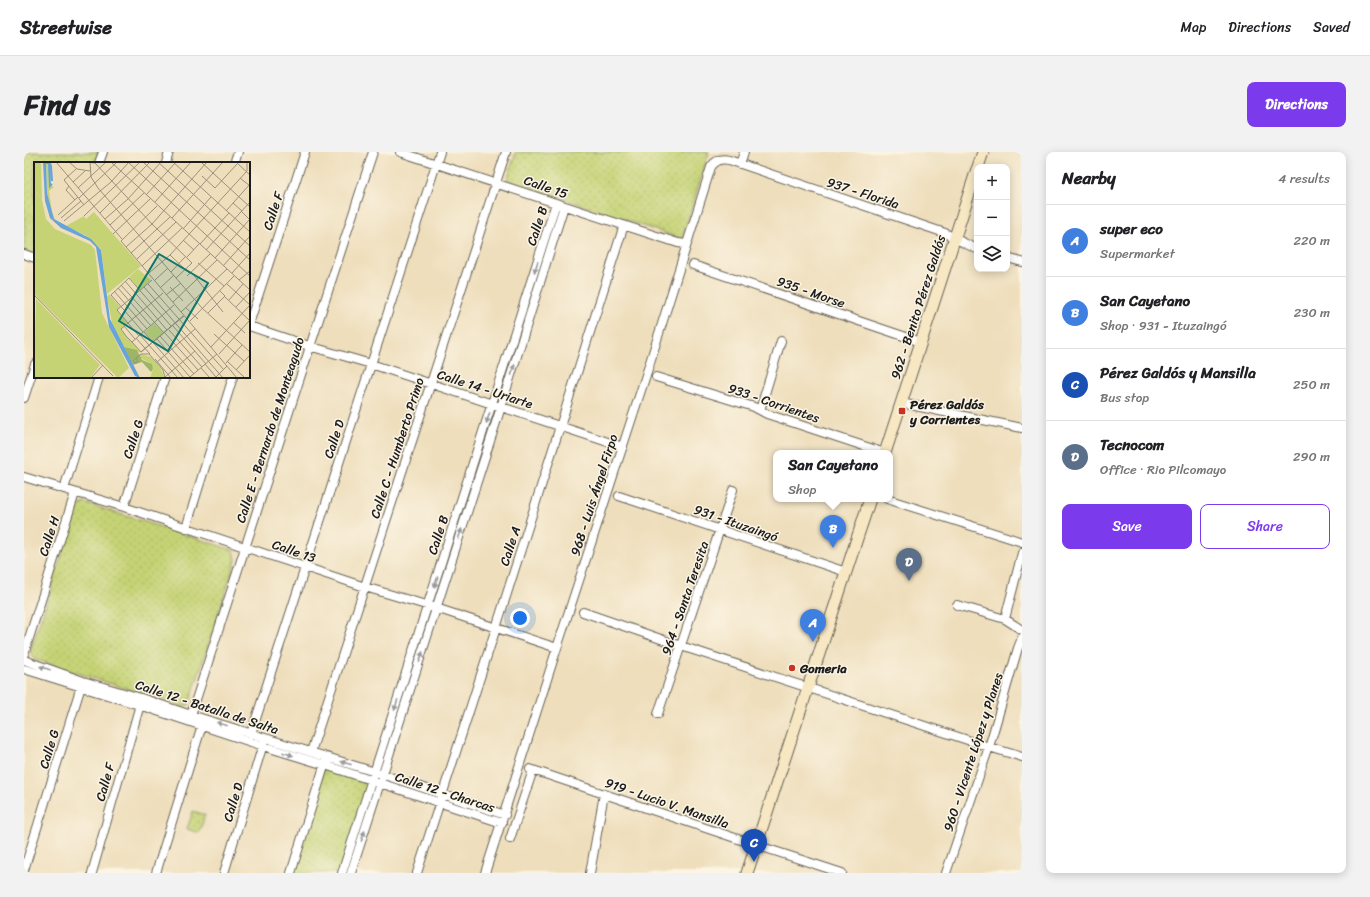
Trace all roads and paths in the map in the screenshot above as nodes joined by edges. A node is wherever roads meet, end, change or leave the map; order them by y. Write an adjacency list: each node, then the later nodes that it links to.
1 (103, 152): 11 (street)
2 (169, 152): 12 (street)
3 (238, 152): 13 (street)
4 (305, 152): 29 (street, Calle F)
5 (373, 152): 33 (street, Calle E - Bernardo de Monteagudo)
6 (400, 152): 14 (street, Calle 15)
7 (440, 152): 14 (street, Calle D)
8 (506, 152): 18 (street, Calle C - Humberto Primo)
9 (744, 152): 15 (street)
10 (983, 152): 16 (main road, 962 - Benito Pérez Galdós)
11 (100, 162)
12 (166, 162)
13 (234, 162)
14 (436, 164): 18 (street, Calle 15); 34 (street, Calle D)
15 (740, 164): 21 (street, 937 - Florida); 22 (street, 968 - Luis Ángel Firpo)
16 (978, 164)
17 (974, 177): 21 (main road, 962 - Benito Pérez Galdós)
18 (496, 183): 19 (street, Calle 15); 40 (street, Calle C - Humberto Primo)
19 (560, 205): 20 (street, Calle 15); 43 (street, Calle B, one-way to 43); 44 (street, Calle B, one-way to 19)
20 (624, 225): 22 (street, Calle 15); 46 (street, Calle A)
21 (954, 238): 23 (street, 937 - Florida); 32 (main road, 962 - Benito Pérez Galdós)
22 (686, 244): 48 (street, 968 - Luis Ángel Firpo)
23 (974, 248)
24 (24, 254): 25 (street)
25 (34, 258)
26 (1010, 259): 27 (street)
27 (1022, 262)
28 (693, 264): 32 (street, 935 - Morse)
29 (250, 322)
30 (250, 325): 33 (street, Calle 14 - Uriarte)
31 (781, 341): 45 (street)
32 (920, 342): 42 (main road, 962 - Benito Pérez Galdós)
33 (309, 346): 34 (street, Calle 14 - Uriarte); 62 (street, Calle E - Bernardo de Monteagudo)
34 (371, 364): 40 (street, Calle 14 - Uriarte); 64 (street, Calle D)
35 (34, 367): 41 (street)
36 (656, 377): 45 (street, 933 - Corrientes)
37 (99, 378): 52 (street)
38 (165, 378): 58 (street, Calle G)
39 (233, 378): 59 (street)
40 (431, 384): 43 (street, Calle 14 - Uriarte); 66 (street, Calle C - Humberto Primo)
41 (24, 398)
42 (901, 403): 47 (street); 50 (main road, 962 - Benito Pérez Galdós)
43 (493, 404): 44 (street, Calle 14 - Uriarte); 68 (street, Calle B, one-way to 68)
44 (501, 407): 46 (street, Calle 14 - Uriarte); 68 (street, Calle B, one-way to 44)
45 (760, 410): 49 (street, 933 - Corrientes)
46 (561, 426): 48 (street, Calle 14 - Uriarte); 71 (street, Calle A)
47 (1022, 428)
48 (622, 447): 75 (street, 968 - Luis Ángel Firpo)
49 (876, 450)
50 (886, 450)
51 (24, 477): 52 (street, Calle 13)
52 (64, 489): 54 (street, Calle 13)
53 (733, 490): 60 (street, 964 - Santa Teresita)
54 (75, 493): 58 (street, Calle 13); 76 (street, Calle H)
55 (619, 496): 60 (street, 931 - Ituzaingó)
56 (893, 501): 61 (street)
57 (869, 502): 65 (main road)
58 (124, 507): 59 (street, Calle 13)
59 (186, 528): 62 (street, Calle 13)
60 (720, 531): 65 (street, 931 - Ituzaingó); 74 (street, 964 - Santa Teresita)
61 (1022, 542)
62 (245, 546): 64 (street, Calle 13); 83 (street, Calle E - Bernardo de Monteagudo)
63 (1022, 553): 70 (street)
64 (306, 568): 66 (street, Calle 13); 85 (street, Calle D)
65 (846, 572): 80 (main road)
66 (365, 587): 68 (street, Calle 13); 88 (street, Calle C - Humberto Primo)
67 (957, 605): 70 (street)
68 (432, 608): 71 (street, Calle 13); 91 (street, Calle B, one-way to 91); 92 (street, Calle B, one-way to 68)
69 (583, 612): 74 (street)
70 (1005, 619): 72 (street)
71 (496, 628): 75 (street, Calle 13); 94 (street, Calle A)
72 (1022, 630)
73 (1022, 638): 87 (street, 960 - Vicente López y Planes)
74 (681, 646): 80 (street); 82 (street, 964 - Santa Teresita)
75 (557, 648): 97 (street, 968 - Luis Ángel Firpo)
76 (24, 654)
77 (24, 660): 79 (street, Calle 12 - Batalla de Salta, one-way to 77)
78 (24, 669): 79 (street, Calle 12 - Batalla de Salta)
79 (82, 684): 81 (street, Calle 12 - Batalla de Salta); 101 (street, Calle G)
80 (808, 688): 87 (street); 100 (main road)
81 (140, 702): 83 (street, Calle 12 - Batalla de Salta); 84 (street, Calle 12 - Batalla de Salta); 102 (street, Calle F)
82 (658, 714)
83 (191, 715): 84 (street, Calle 12 - Batalla de Salta)
84 (203, 722): 85 (street, Calle 12 - Batalla de Salta, one-way to 84); 86 (street, Calle 12 - Batalla de Salta); 103 (street)
85 (251, 734): 86 (street, Calle 12 - Batalla de Salta)
86 (264, 742): 88 (street, Calle 12 - Batalla de Salta); 90 (street, Calle 12 - Batalla de Salta, one-way to 90); 104 (street, Calle D)
87 (989, 747): 89 (street); 113 (street, 960 - Vicente López y Planes)
88 (311, 752): 90 (street, Calle 12 - Batalla de Salta)
89 (1022, 757)
90 (326, 761): 91 (street, Calle 12 - Batalla de Salta, one-way to 90); 93 (street, Calle 12 - Batalla de Salta); 105 (street)
91 (375, 772): 92 (street, Calle 12 - Batalla de Salta); 93 (street, Calle B)
92 (383, 774): 93 (street, Calle B); 94 (street, Calle 12 - Charcas)
93 (376, 782): 96 (street, Calle 12 - Charcas); 106 (street, Calle B); 107 (street, Calle B, one-way to 93)
94 (444, 794): 96 (street, Calle A); 97 (street, Calle 12 - Charcas)
95 (604, 794): 99 (street, 919 - Lucio V. Mansilla); 100 (street, 919 - Lucio V. Mansilla); 110 (street)
96 (440, 802): 98 (street, Calle 12 - Charcas); 108 (street, Calle A)
97 (505, 815): 98 (street, 968 - Luis Ángel Firpo)
98 (502, 823): 109 (street, 968 - Luis Ángel Firpo)
99 (510, 839)
100 (756, 846): 111 (main road); 112 (street, 919 - Lucio V. Mansilla)
101 (24, 870)
102 (92, 873)
103 (156, 873)
104 (224, 873)
105 (291, 873)
106 (342, 873)
107 (351, 873)
108 (417, 873)
109 (485, 873)
110 (590, 873)
111 (747, 873)
112 (842, 873)
113 (946, 873)

